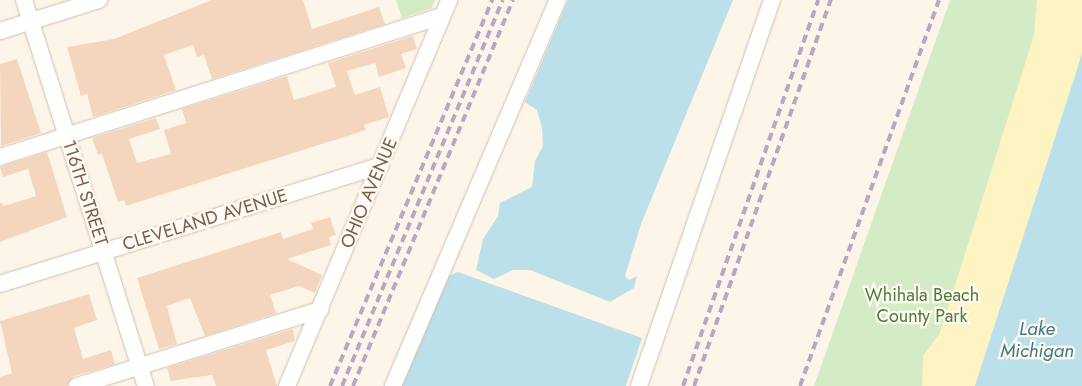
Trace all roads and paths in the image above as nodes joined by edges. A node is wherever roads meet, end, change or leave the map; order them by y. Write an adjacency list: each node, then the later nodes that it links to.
1 (24, 0): 7 (street, 116TH STREET)
2 (99, 0): 7 (street)
3 (449, 0): 6 (street, OHIO AVENUE)
4 (558, 0): 19 (street)
5 (772, 0): 20 (street)
6 (442, 16): 9 (street); 11 (street, OHIO AVENUE)
7 (31, 21): 8 (street); 9 (street, 116TH STREET)
8 (0, 31)
9 (67, 136): 10 (street); 12 (street, 116TH STREET)
10 (0, 157)
11 (381, 165): 12 (street, CLEVELAND AVENUE); 14 (street, OHIO AVENUE)
12 (104, 251): 13 (street, CLEVELAND AVENUE); 15 (street, 116TH STREET)
13 (0, 284)
14 (320, 310): 15 (street); 18 (street, OHIO AVENUE)
15 (140, 366): 16 (street); 17 (street, 116TH STREET)
16 (77, 386)
17 (146, 386)
18 (288, 386)
19 (393, 386)
20 (639, 386)

